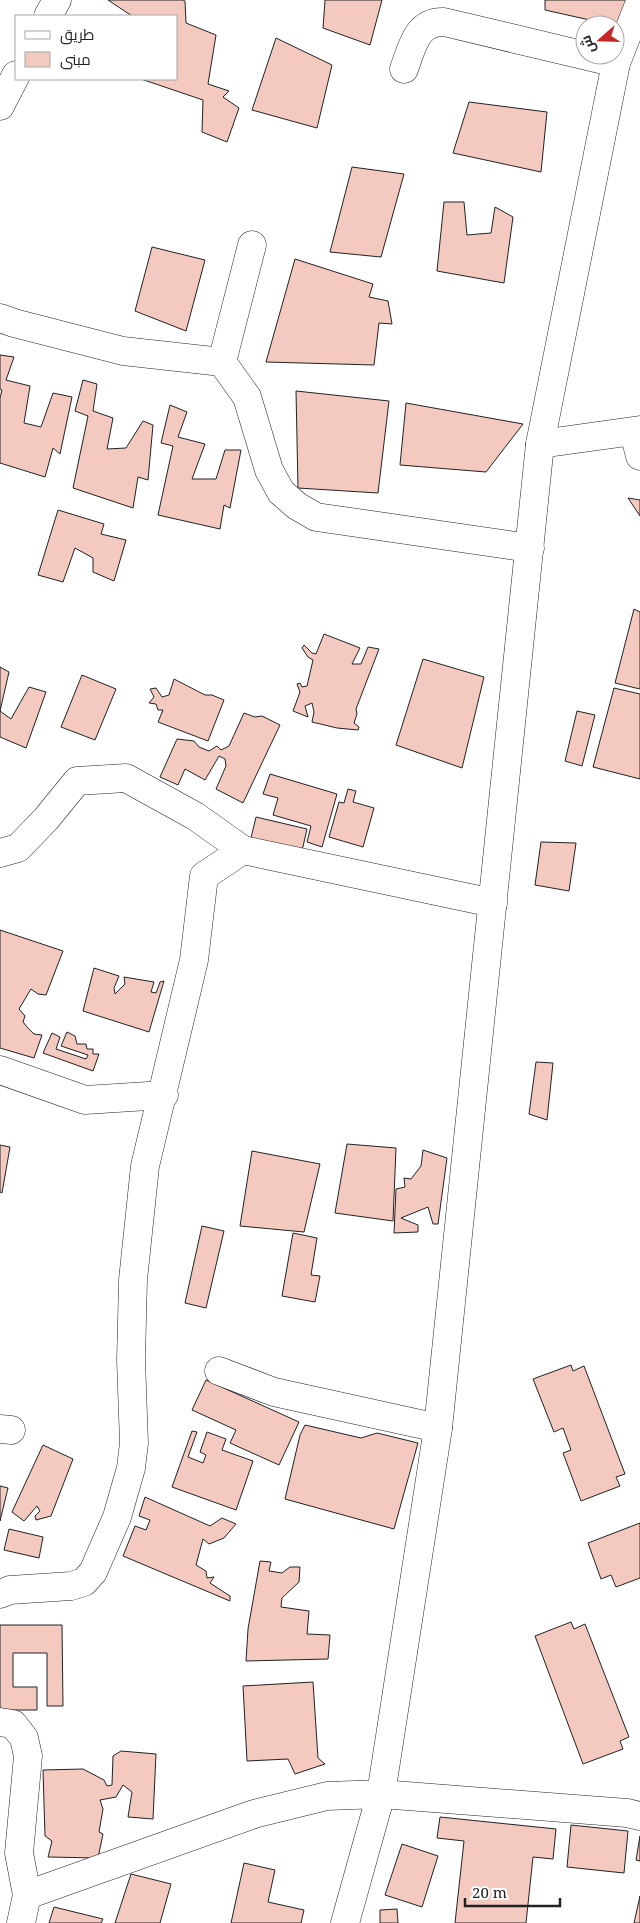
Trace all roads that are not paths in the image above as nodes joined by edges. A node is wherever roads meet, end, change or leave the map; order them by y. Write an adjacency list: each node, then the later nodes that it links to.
1 (57, 0): 3 (street)
2 (640, 2): 4 (street)
3 (49, 15)
4 (625, 40)
5 (575, 54): 7 (street)
6 (616, 65): 14 (street)
7 (404, 69)
8 (15, 78): 9 (street)
9 (0, 106)
10 (252, 244): 12 (street)
11 (0, 318): 12 (street)
12 (222, 362): 15 (street)
13 (638, 440): 14 (street)
14 (540, 444): 15 (street)
15 (530, 548): 18 (street)
16 (243, 850): 17 (street); 18 (street); 20 (street)
17 (0, 853)
18 (493, 903): 22 (street)
19 (0, 1070): 20 (street)
20 (164, 1095): 23 (street)
21 (220, 1371): 22 (street)
22 (438, 1428): 25 (street)
23 (0, 1594)
24 (0, 1722): 27 (street)
25 (381, 1794): 26 (street); 27 (street); 29 (street)
26 (640, 1816)
27 (27, 1895): 28 (street)
28 (21, 1923)
29 (345, 1923)

